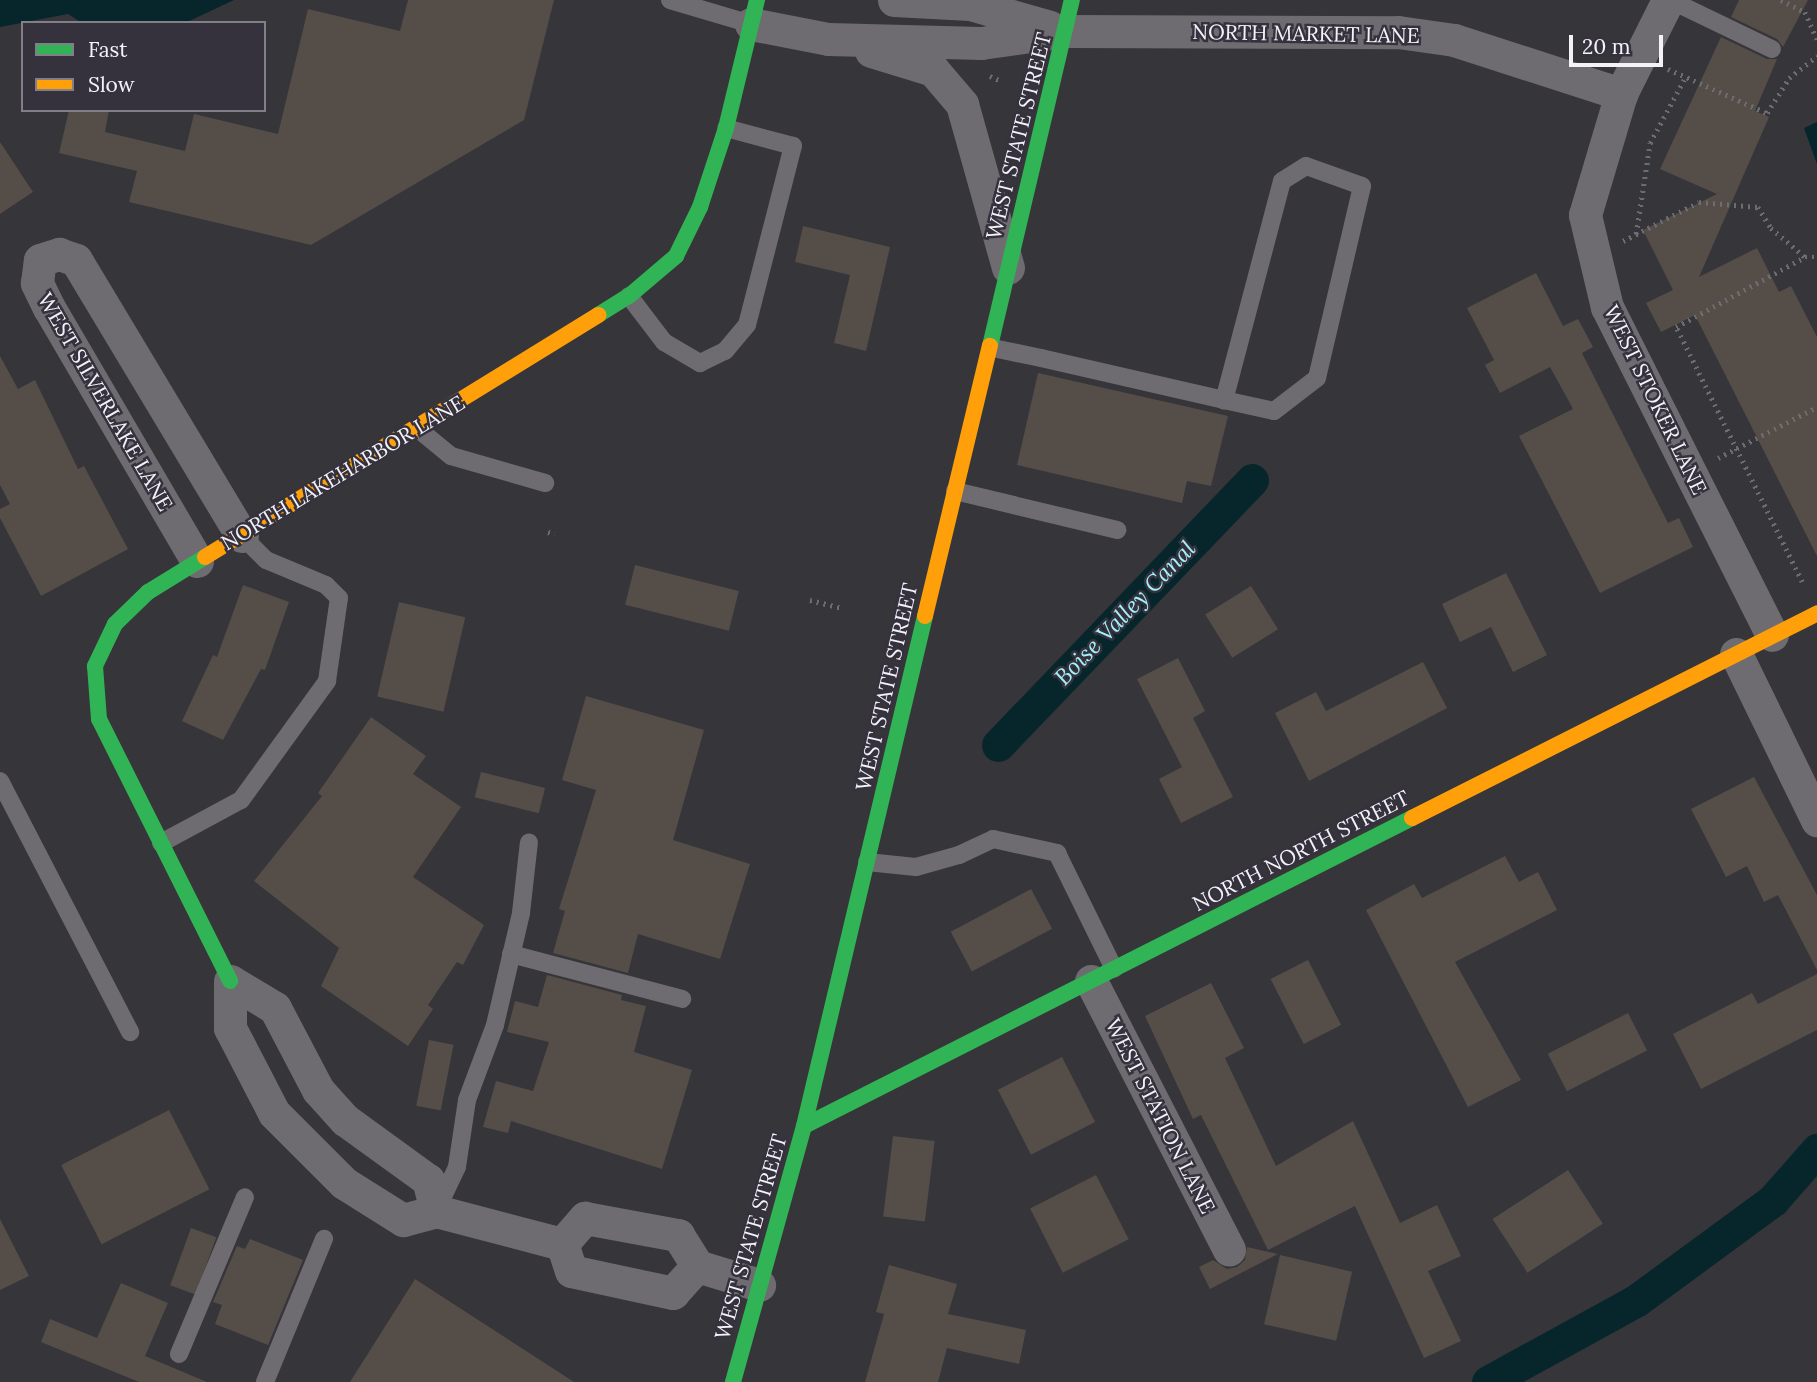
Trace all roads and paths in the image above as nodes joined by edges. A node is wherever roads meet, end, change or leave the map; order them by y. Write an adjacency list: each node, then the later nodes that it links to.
1 (670, 0): 5 (lane)
2 (894, 0): 6 (street)
3 (1669, 0): 9 (lane); 13 (street, WEST STOKER LANE)
4 (1781, 0): 8 (path)
5 (754, 12): 7 (street); 14 (street, NORTH LAKEHARBOR LANE)
6 (1069, 16): 7 (street); 13 (street, NORTH MARKET LANE); 19 (street, WEST STATE STREET)
7 (828, 39): 19 (street)
8 (1817, 39)
9 (1772, 49)
10 (1817, 57): 12 (path)
11 (1671, 58): 12 (path)
12 (1686, 76): 15 (path)
13 (1621, 94): 26 (street, WEST STOKER LANE)
14 (726, 128): 20 (street, NORTH LAKEHARBOR LANE); 20 (lane)
15 (1636, 235): 16 (path); 17 (path)
16 (1615, 242)
17 (1805, 257): 18 (path); 25 (path)
18 (1817, 257)
19 (1008, 268): 21 (street, WEST STATE STREET)
20 (629, 296): 24 (street, NORTH LAKEHARBOR LANE)
21 (993, 348): 22 (lane); 28 (street, WEST STATE STREET)
22 (1224, 400): 22 (lane)
23 (1817, 407): 25 (path)
24 (417, 428): 27 (lane); 32 (street, NORTH LAKEHARBOR LANE)
25 (1736, 448): 26 (path); 34 (path)
26 (1689, 472): 38 (street, WEST STOKER LANE)
27 (545, 483)
28 (955, 491): 29 (lane); 44 (street, WEST STATE STREET)
29 (1117, 530)
30 (548, 533): 31 (path)
31 (555, 534)
32 (242, 536): 33 (street, NORTH LAKEHARBOR LANE); 33 (street, WEST SILVERLAKE LANE); 43 (lane)
33 (197, 561): 43 (street, NORTH LAKEHARBOR LANE)
34 (1810, 578)
35 (810, 600): 36 (path)
36 (841, 608)
37 (1817, 613): 38 (street, NORTH NORTH STREET)
38 (1772, 635): 39 (street, NORTH NORTH STREET)
39 (1736, 654): 41 (street); 46 (street, NORTH NORTH STREET)
40 (0, 781): 49 (lane)
41 (1817, 820)
42 (529, 842): 45 (lane)
43 (161, 843): 47 (street, NORTH LAKEHARBOR LANE)
44 (867, 862): 46 (lane); 50 (street, WEST STATE STREET)
45 (511, 954): 48 (lane); 52 (lane)
46 (1102, 975): 50 (street, NORTH NORTH STREET); 55 (street, WEST STATION LANE)
47 (230, 981): 52 (street); 52 (street, NORTH LAKEHARBOR LANE)
48 (682, 999)
49 (131, 1032)
50 (804, 1126): 57 (street, WEST STATE STREET)
51 (245, 1197): 58 (lane)
52 (436, 1211): 54 (street, NORTH LAKEHARBOR LANE)
53 (324, 1239): 59 (lane)
54 (562, 1244): 56 (street); 56 (street)
55 (1229, 1250)
56 (697, 1266): 57 (street)
57 (759, 1285): 60 (street, WEST STATE STREET)
58 (179, 1354)
59 (265, 1382)
60 (733, 1382)

